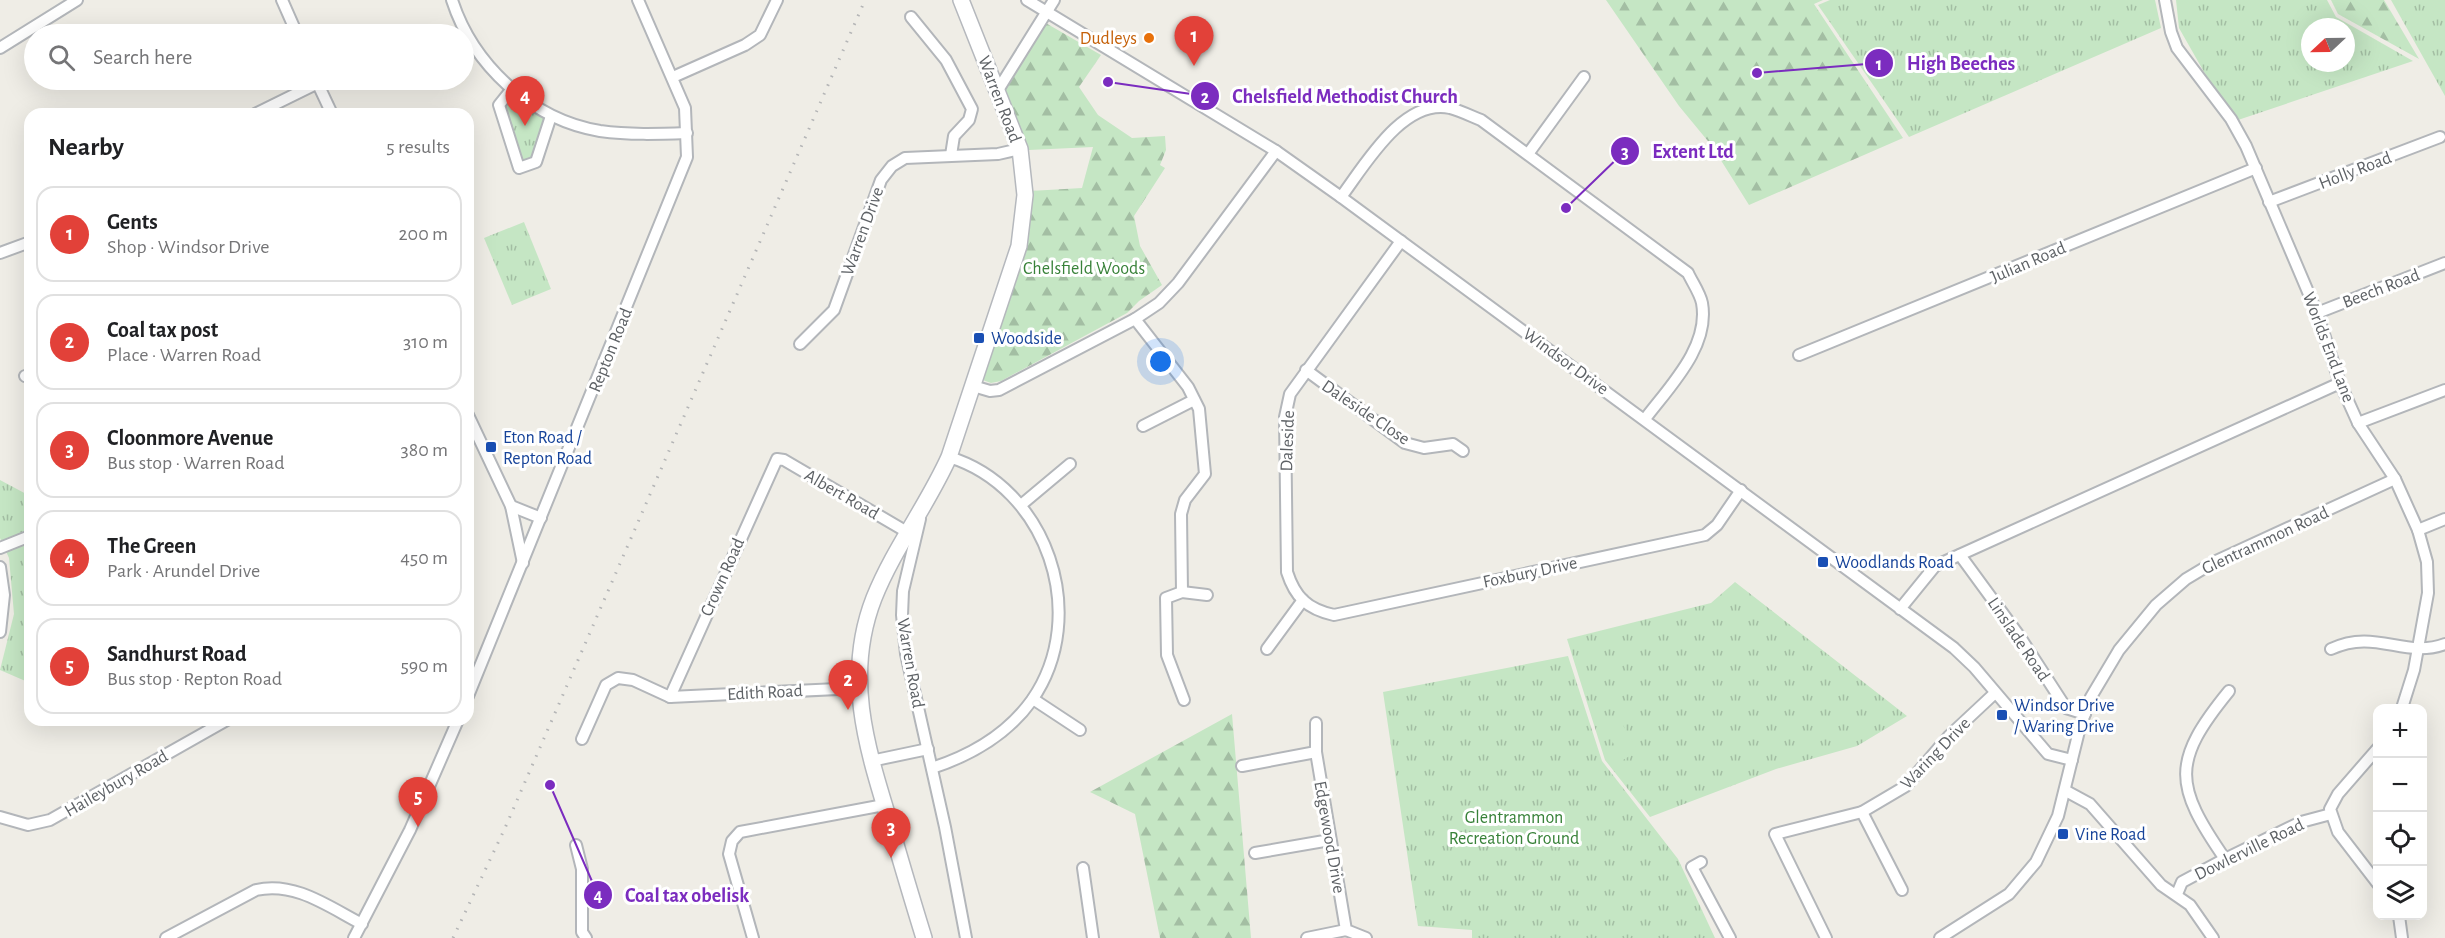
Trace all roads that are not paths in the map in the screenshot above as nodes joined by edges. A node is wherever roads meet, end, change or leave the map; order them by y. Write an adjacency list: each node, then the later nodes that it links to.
1 (77, 0): 12 (street)
2 (282, 0): 13 (street)
3 (452, 0): 14 (street)
4 (638, 0): 18 (street, Repton Road)
5 (777, 0): 18 (street)
6 (961, 0): 23 (street, Warren Road)
7 (1027, 0): 10 (street, Windsor Drive)
8 (1054, 0): 10 (street)
9 (2165, 0): 33 (street, Worlds End Lane)
10 (1046, 12): 23 (street); 30 (street, Windsor Drive)
11 (911, 17): 32 (street)
12 (38, 24)
13 (293, 24)
14 (464, 24)
15 (24, 33): 17 (street)
16 (474, 43): 22 (street)
17 (0, 48)
18 (673, 77): 27 (street, Repton Road)
19 (1584, 77): 31 (street)
20 (300, 90): 24 (street)
21 (321, 90): 25 (street)
22 (511, 90): 26 (street); 26 (street)
23 (998, 90): 29 (street, Warren Road)
24 (266, 108)
25 (329, 108)
26 (551, 116): 27 (street)
27 (687, 133): 62 (street, Repton Road)
28 (2440, 137): 35 (street, Holly Road)
29 (1020, 149): 32 (street, Warren Drive); 46 (street, Warren Road)
30 (1276, 151): 34 (street, Windsor Drive); 41 (street)
31 (1528, 154): 34 (street); 49 (street)
32 (951, 155): 42 (street, Warren Drive)
33 (2256, 168): 35 (street, Worlds End Lane); 43 (street, Julian Road)
34 (1341, 197): 36 (street, Windsor Drive)
35 (2270, 202): 40 (street, Worlds End Lane)
36 (1401, 240): 44 (street, Daleside); 49 (street, Windsor Drive)
37 (24, 244): 38 (street)
38 (0, 253)
39 (2445, 263): 40 (street, Beech Road)
40 (2318, 313): 45 (street, Worlds End Lane)
41 (1135, 319): 46 (street); 48 (street)
42 (800, 344)
43 (1799, 355)
44 (1305, 370): 53 (street, Daleside Close); 73 (street, Daleside)
45 (2340, 383): 50 (street, Worlds End Lane); 68 (street)
46 (973, 386): 54 (street, Warren Road)
47 (2445, 390): 50 (street)
48 (1194, 400): 51 (street); 71 (street)
49 (1645, 419): 58 (street, Windsor Drive)
50 (2358, 423): 57 (street, Worlds End Lane)
51 (1143, 426)
52 (474, 428): 60 (street)
53 (1463, 451)
54 (949, 457): 59 (street); 61 (street, Warren Road)
55 (777, 459): 65 (street, Albert Road); 85 (street, Crown Road)
56 (1070, 464): 59 (street)
57 (2395, 479): 64 (street, Worlds End Lane); 88 (street, Glentrammon Road)
58 (1741, 490): 73 (street, Foxbury Drive); 74 (street, Windsor Drive)
59 (1021, 505): 86 (street)
60 (511, 506): 62 (street); 69 (street)
61 (923, 507): 65 (street, Warren Road); 94 (street, Warren Road)
62 (542, 518): 69 (street, Repton Road)
63 (2445, 519): 64 (street)
64 (2418, 530): 79 (street, Worlds End Lane)
65 (907, 532): 81 (street, Warren Road)
66 (24, 538): 67 (street)
67 (0, 548)
68 (1960, 555): 74 (street); 88 (street, Linslade Road)
69 (523, 564): 80 (street, Repton Road)
70 (0, 567): 75 (street)
71 (1182, 592): 72 (street); 84 (street)
72 (1208, 595)
73 (1303, 600): 77 (street)
74 (1900, 609): 83 (street, Windsor Drive)
75 (0, 632)
76 (2445, 644): 79 (street)
77 (1268, 649)
78 (2331, 649): 79 (street)
79 (2418, 649): 87 (street, Worlds End Lane)
80 (474, 682)
81 (860, 688): 85 (street, Edith Road); 98 (street, Warren Road)
82 (2229, 691): 109 (street)
83 (1995, 693): 97 (street, Windsor Drive); 103 (street, Waring Drive)
84 (1185, 694)
85 (670, 697): 93 (street)
86 (1033, 699): 92 (street); 100 (street)
87 (2403, 704)
88 (2085, 714): 97 (street, Glentrammon Road)
89 (1316, 723): 95 (street, Edgewood Drive)
90 (216, 726): 105 (street, Haileybury Road)
91 (455, 726): 116 (street)
92 (1080, 730)
93 (582, 739)
94 (928, 749): 98 (street); 100 (street, Warren Road)
95 (1316, 752): 99 (street); 106 (street, Edgewood Drive)
96 (2373, 754): 104 (street)
97 (2072, 760): 101 (street, Glentrammon Road)
98 (871, 761): 102 (street, Warren Road)
99 (1242, 765)
100 (932, 768): 123 (street, Warren Road)
101 (2066, 791): 114 (street); 129 (street, Glentrammon Road)
102 (884, 805): 121 (street); 122 (street, Warren Road)
103 (1862, 812): 113 (street); 128 (street, Waring Drive)
104 (2331, 814): 109 (street, Dowlerville Road); 112 (street)
105 (0, 817)
106 (1330, 840): 108 (street); 117 (street, Edgewood Drive)
107 (576, 845): 120 (street)
108 (1255, 853)
109 (2225, 859): 114 (street, Dowlerville Road)
110 (1701, 862): 127 (street)
111 (1083, 868): 124 (street)
112 (2373, 878)
113 (1902, 890)
114 (2177, 894): 130 (street)
115 (2400, 920): 131 (street)
116 (362, 924): 118 (street); 119 (street)
117 (1346, 930): 125 (street); 126 (street)
118 (166, 938)
119 (354, 938)
120 (586, 938)
121 (753, 938)
122 (924, 938)
123 (966, 938)
124 (1093, 938)
125 (1306, 938)
126 (1366, 938)
127 (1730, 938)
128 (1826, 938)
129 (1940, 938)
130 (2213, 938)
131 (2402, 938)

